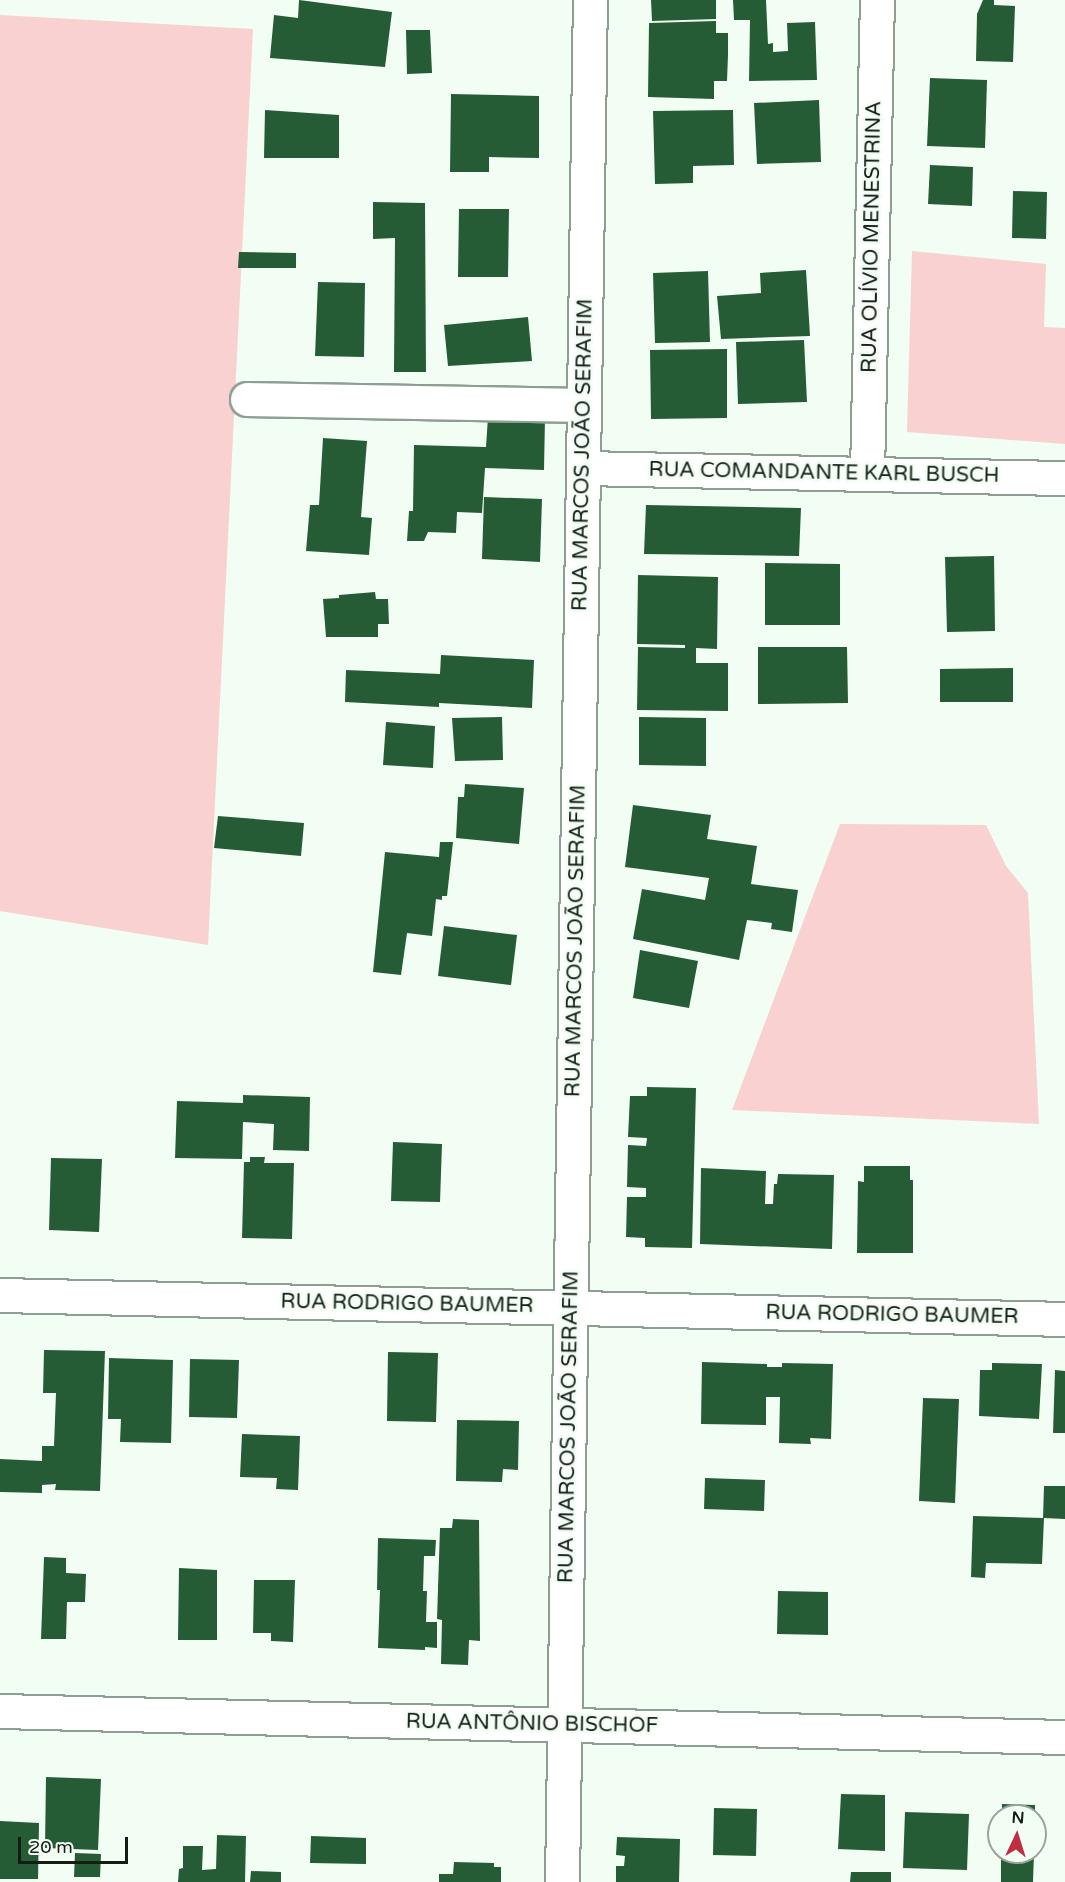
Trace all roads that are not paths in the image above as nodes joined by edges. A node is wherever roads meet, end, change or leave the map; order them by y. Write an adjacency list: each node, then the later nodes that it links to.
1 (590, 0): 4 (street, RUA MARCOS JOÃO SERAFIM)
2 (877, 0): 6 (street, RUA OLÍVIO MENESTRINA)
3 (247, 399): 4 (street)
4 (584, 405): 5 (street, RUA MARCOS JOÃO SERAFIM)
5 (583, 468): 6 (street, RUA COMANDANTE KARL BUSCH); 9 (street, RUA MARCOS JOÃO SERAFIM)
6 (867, 474): 7 (street, RUA COMANDANTE KARL BUSCH)
7 (1065, 478)
8 (0, 1295): 9 (street, RUA RODRIGO BAUMER)
9 (571, 1308): 10 (street, RUA RODRIGO BAUMER); 12 (street, RUA MARCOS JOÃO SERAFIM)
10 (1065, 1319)
11 (0, 1711): 12 (street, RUA ANTÔNIO BISCHOF)
12 (564, 1725): 13 (street, RUA ANTÔNIO BISCHOF); 14 (street, RUA MARCOS JOÃO SERAFIM)
13 (1065, 1737)
14 (562, 1882)

